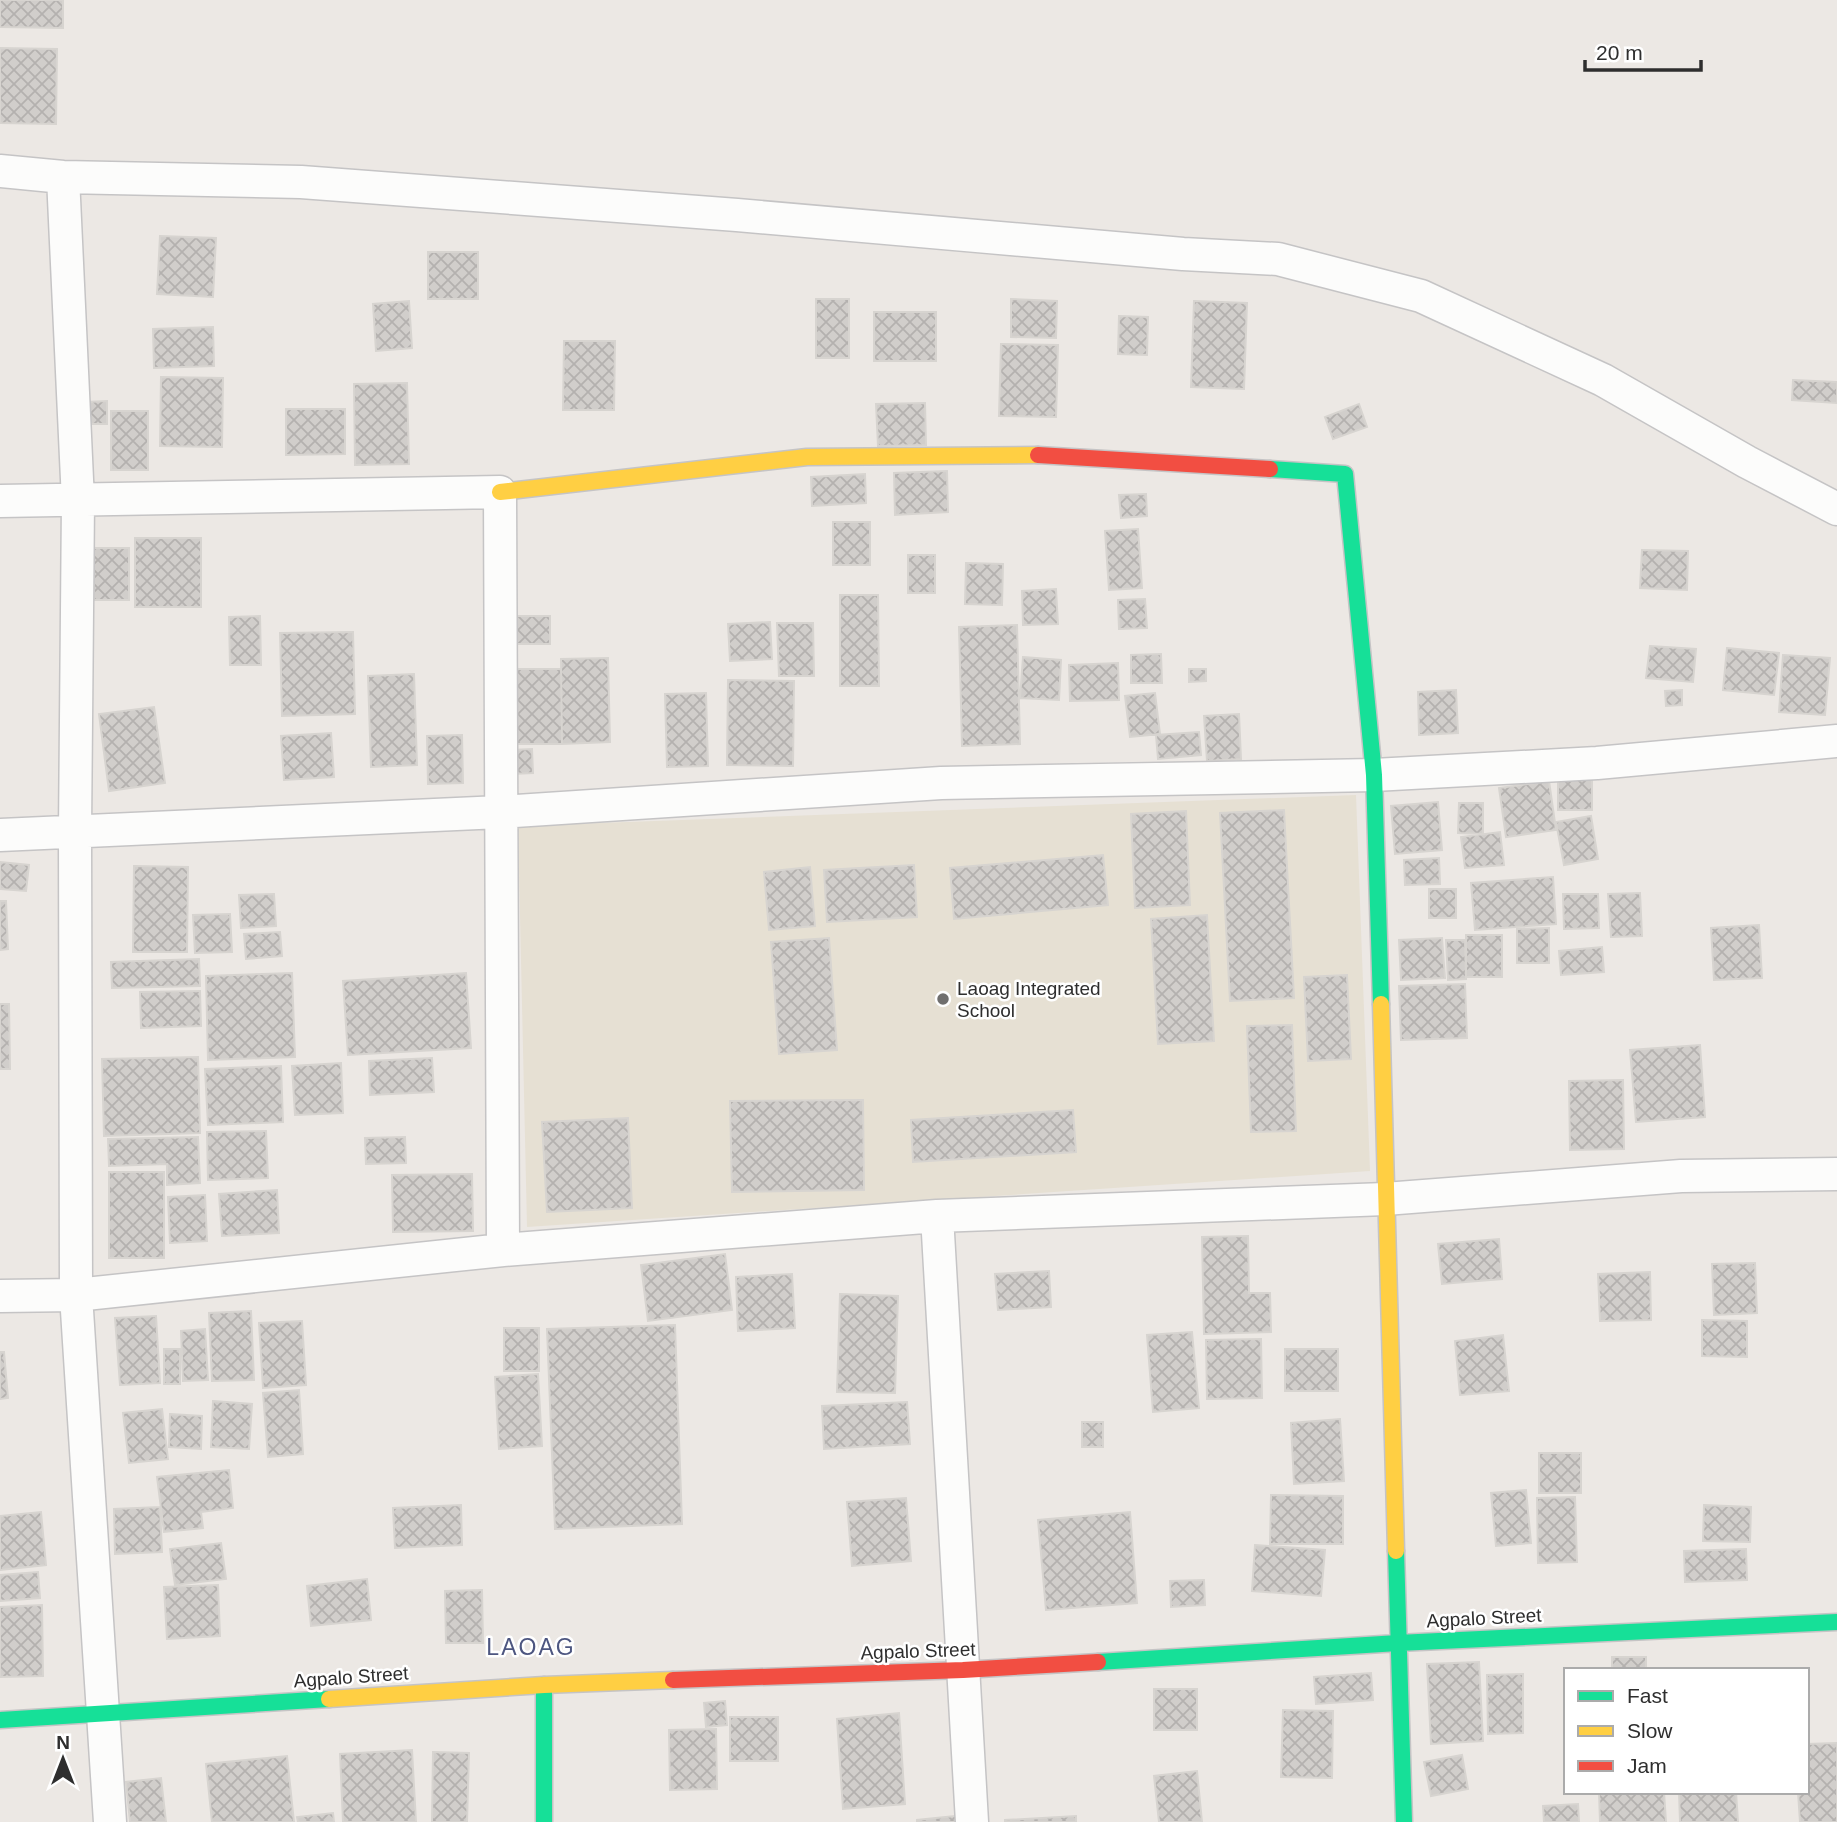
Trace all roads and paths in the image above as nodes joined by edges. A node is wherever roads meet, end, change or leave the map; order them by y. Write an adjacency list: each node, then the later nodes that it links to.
1 (0, 171): 2 (street)
2 (64, 177): 4 (street); 6 (street)
3 (500, 492): 4 (street); 8 (street); 9 (street)
4 (78, 500): 5 (street); 10 (street)
5 (0, 501)
6 (1837, 509)
7 (1837, 741): 8 (street)
8 (1374, 775): 9 (street); 13 (street)
9 (500, 812): 10 (street); 15 (street)
10 (75, 831): 11 (street); 16 (street)
11 (0, 835)
12 (1837, 1174): 13 (street)
13 (1385, 1199): 14 (street); 19 (street)
14 (937, 1216): 15 (street); 20 (street)
15 (503, 1250): 16 (street)
16 (76, 1295): 17 (street); 22 (street)
17 (0, 1296)
18 (1837, 1622): 19 (street, Agpalo Street)
19 (1398, 1643): 20 (street, Agpalo Street); 27 (street)
20 (963, 1670): 21 (street, Agpalo Street); 26 (street)
21 (544, 1685): 22 (street, Agpalo Street); 25 (street)
22 (104, 1715): 23 (street, Agpalo Street); 24 (street)
23 (0, 1720)
24 (110, 1822)
25 (544, 1822)
26 (972, 1822)
27 (1404, 1822)

